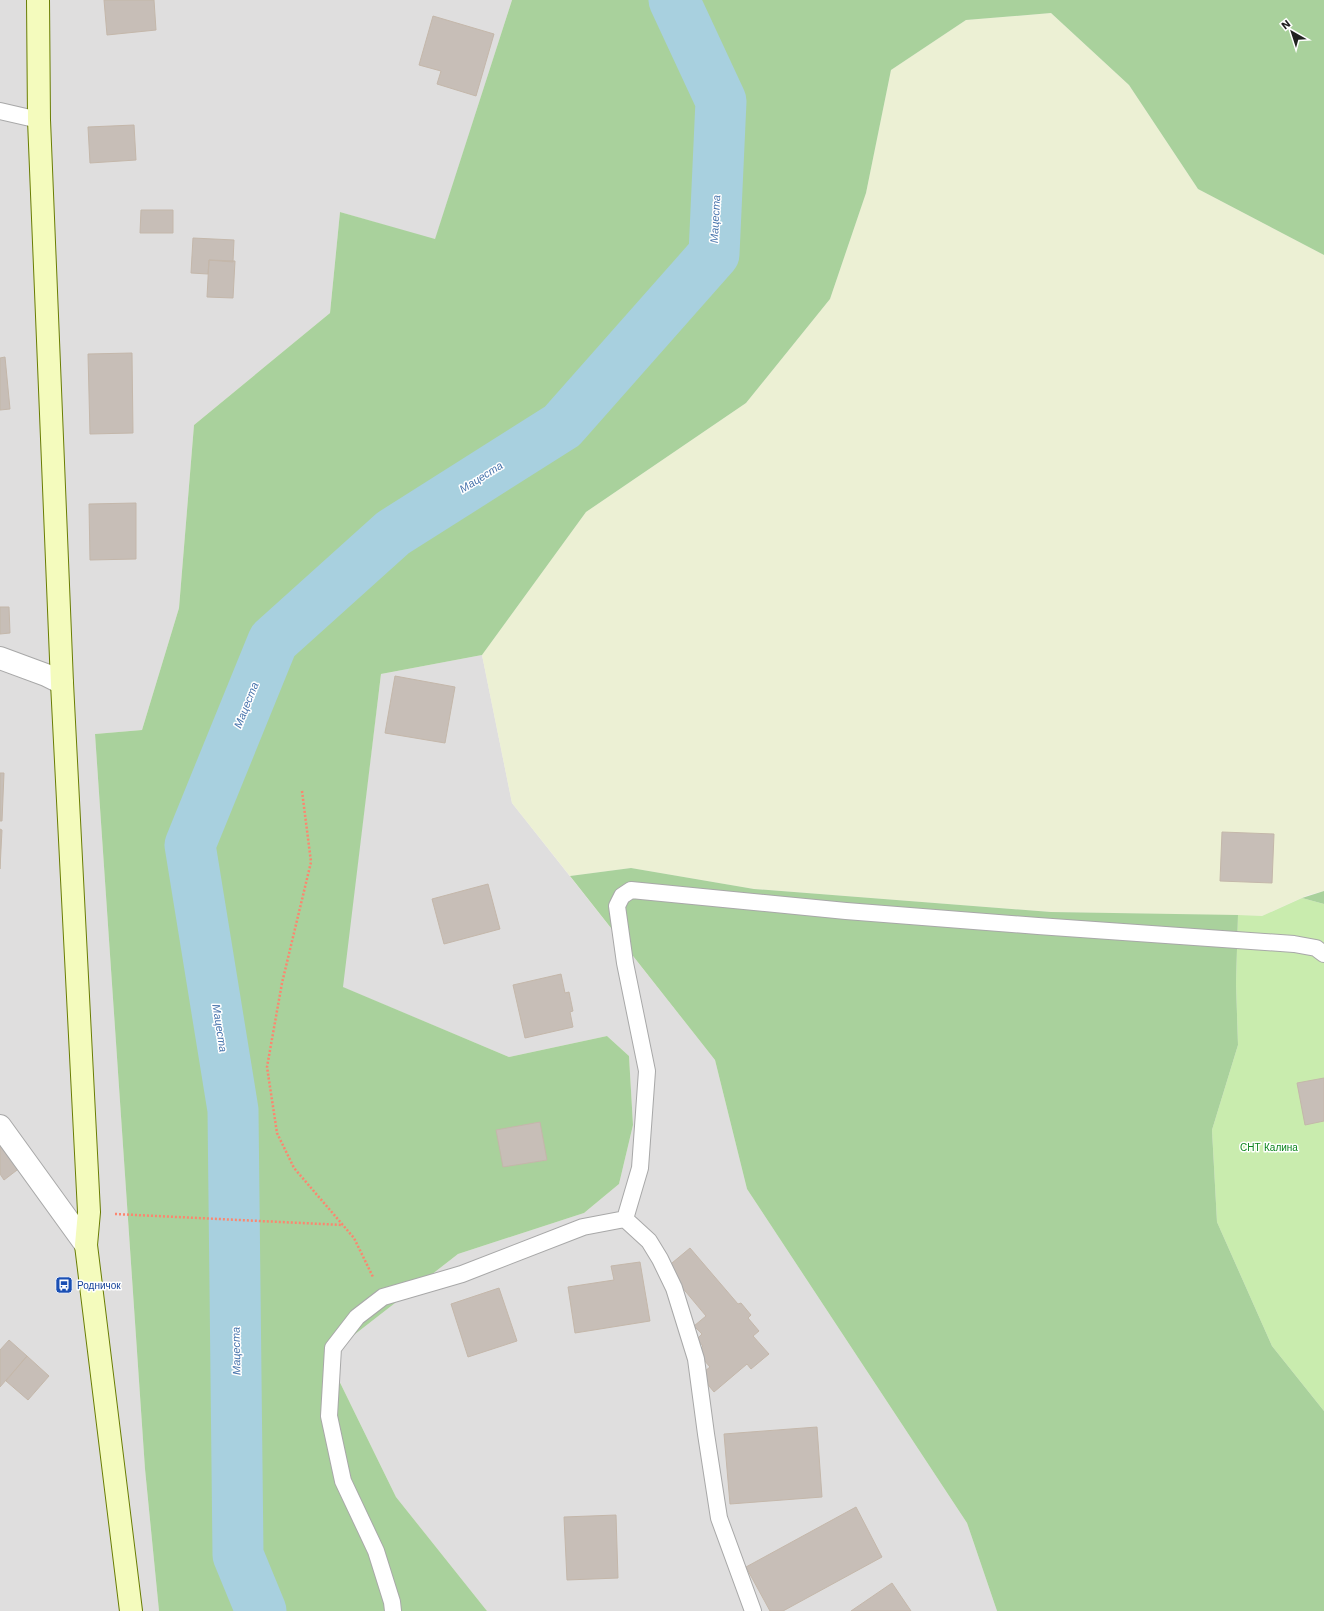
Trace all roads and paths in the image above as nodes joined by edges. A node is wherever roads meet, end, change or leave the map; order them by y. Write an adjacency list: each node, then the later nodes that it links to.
1 (38, 0): 3 (street)
2 (0, 111): 3 (lane)
3 (39, 120): 5 (street)
4 (0, 658): 5 (street)
5 (62, 683): 12 (street)
6 (302, 791): 11 (path)
7 (1324, 954): 10 (lane)
8 (0, 1126): 12 (street)
9 (138, 1215): 11 (path)
10 (625, 1219): 13 (lane); 16 (lane)
11 (344, 1225): 13 (path)
12 (86, 1245): 14 (street)
13 (383, 1297): 15 (lane)
14 (131, 1611)
15 (393, 1611)
16 (753, 1611)

